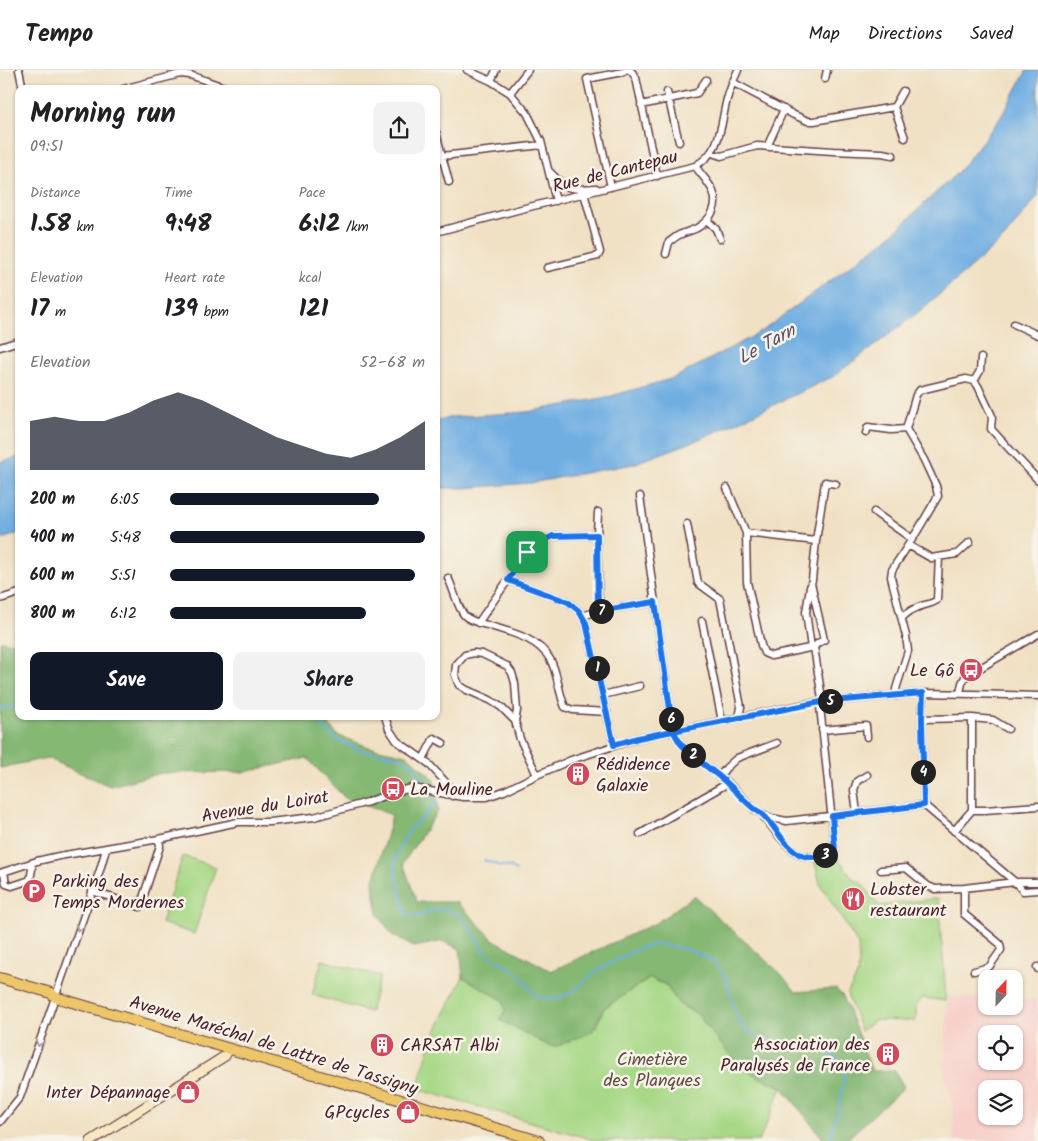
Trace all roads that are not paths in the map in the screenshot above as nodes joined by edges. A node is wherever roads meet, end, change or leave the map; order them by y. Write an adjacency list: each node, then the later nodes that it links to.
1 (19, 70): 14 (street)
2 (467, 70): 12 (street)
3 (496, 70): 12 (street)
4 (528, 70): 19 (street)
5 (625, 70): 36 (street)
6 (629, 70): 21 (street)
7 (738, 70): 13 (street)
8 (827, 70): 10 (street)
9 (192, 72): 15 (street); 16 (street)
10 (825, 79)
11 (706, 80): 20 (street)
12 (491, 81): 19 (street)
13 (732, 82): 23 (street); 29 (street)
14 (22, 85)
15 (138, 85)
16 (213, 85)
17 (903, 91): 22 (street)
18 (667, 92): 20 (street)
19 (510, 93): 26 (street)
20 (669, 99): 21 (street); 25 (street)
21 (641, 105): 34 (street)
22 (894, 107): 23 (street); 24 (street)
23 (784, 110): 27 (street)
24 (905, 138)
25 (679, 142)
26 (542, 145): 31 (street); 33 (street)
27 (767, 147): 29 (street); 30 (street)
28 (440, 148): 31 (street)
29 (712, 153): 32 (street, Rue de Cantepau)
30 (893, 155)
31 (442, 156): 35 (street)
32 (695, 166): 34 (street, Rue de Cantepau); 39 (street)
33 (549, 171): 36 (street); 38 (street)
34 (657, 176): 36 (street, Rue de Cantepau)
35 (449, 182)
36 (610, 187): 37 (street, Rue de Cantepau)
37 (584, 193): 38 (street, Rue de Cantepau); 43 (street)
38 (556, 201): 40 (street, Rue de Cantepau)
39 (707, 220): 41 (street); 42 (street)
40 (440, 231)
41 (720, 239)
42 (666, 254)
43 (547, 268)
44 (1014, 324): 45 (street)
45 (1038, 335)
46 (15, 342): 47 (street)
47 (0, 347)
48 (981, 358): 49 (street)
49 (974, 381): 50 (street); 52 (street)
50 (906, 429): 51 (street); 63 (street)
51 (866, 434)
52 (1035, 473): 53 (street)
53 (1038, 480)
54 (836, 484): 62 (street)
55 (727, 488): 60 (street)
56 (640, 496): 71 (street)
57 (598, 512): 61 (street)
58 (874, 512): 63 (street)
59 (687, 524): 87 (street)
60 (746, 533): 62 (street); 78 (street)
61 (597, 535): 67 (street); 72 (street)
62 (816, 542): 68 (street)
63 (910, 542): 65 (street); 74 (street)
64 (970, 542): 65 (street)
65 (939, 557): 74 (street)
66 (448, 578): 76 (street)
67 (508, 580): 73 (street); 76 (street)
68 (811, 583): 78 (street); 78 (street)
69 (15, 594): 70 (street)
70 (0, 599)
71 (655, 602): 72 (street); 95 (street)
72 (598, 611): 73 (street)
73 (582, 616): 82 (street)
74 (902, 618): 83 (street)
75 (702, 621): 92 (street)
76 (478, 623): 86 (street)
77 (1038, 634): 81 (street)
78 (812, 648): 85 (street)
79 (640, 686): 82 (street)
80 (923, 693): 81 (street); 83 (street); 89 (street)
81 (960, 693): 84 (street)
82 (603, 695): 86 (street)
83 (896, 696): 85 (street)
84 (1038, 696)
85 (821, 702): 87 (street); 93 (street)
86 (607, 712): 99 (street)
87 (740, 718): 92 (street)
88 (972, 718): 89 (street); 94 (street); 108 (street)
89 (922, 719): 106 (street)
90 (386, 720): 100 (street)
91 (515, 721): 91 (street); 101 (street)
92 (722, 721): 95 (street)
93 (822, 730): 96 (street); 111 (street)
94 (1008, 730)
95 (673, 731): 99 (street); 103 (street)
96 (867, 737)
97 (443, 743): 100 (street)
98 (777, 743): 103 (street)
99 (614, 745): 101 (street)
100 (423, 759): 105 (street)
101 (537, 775): 105 (street)
102 (867, 775): 109 (street)
103 (719, 777): 104 (street)
104 (728, 783): 110 (street); 113 (street)
105 (452, 796): 114 (street, Avenue du Loirat)
106 (924, 805): 109 (street); 112 (street)
107 (1038, 806): 108 (street)
108 (972, 810): 112 (street)
109 (857, 813): 111 (street)
110 (762, 814): 111 (street); 111 (street)
111 (832, 816)
112 (954, 831): 119 (street)
113 (640, 834)
114 (159, 840): 115 (street, Avenue du Loirat); 123 (street)
115 (106, 849): 116 (street, Avenue du Loirat); 123 (street)
116 (31, 863): 118 (street, Avenue du Loirat); 118 (street, Avenue du Loirat)
117 (881, 870): 121 (street)
118 (2, 872)
119 (1015, 882): 120 (street); 121 (street); 122 (street)
120 (1038, 882)
121 (964, 888): 124 (street)
122 (1038, 890)
123 (92, 891): 127 (street, one-way to 127)
124 (974, 971)
125 (0, 978): 127 (main road, Avenue Maréchal de Lattre de Tassigny)
126 (0, 985): 127 (main road)
127 (54, 997): 128 (main road, Avenue Maréchal de Lattre de Tassigny); 129 (street, one-way to 129)
128 (229, 1049): 130 (main road); 131 (main road, Avenue Maréchal de Lattre de Tassigny)
129 (0, 1122)
130 (91, 1141)
131 (539, 1141)

